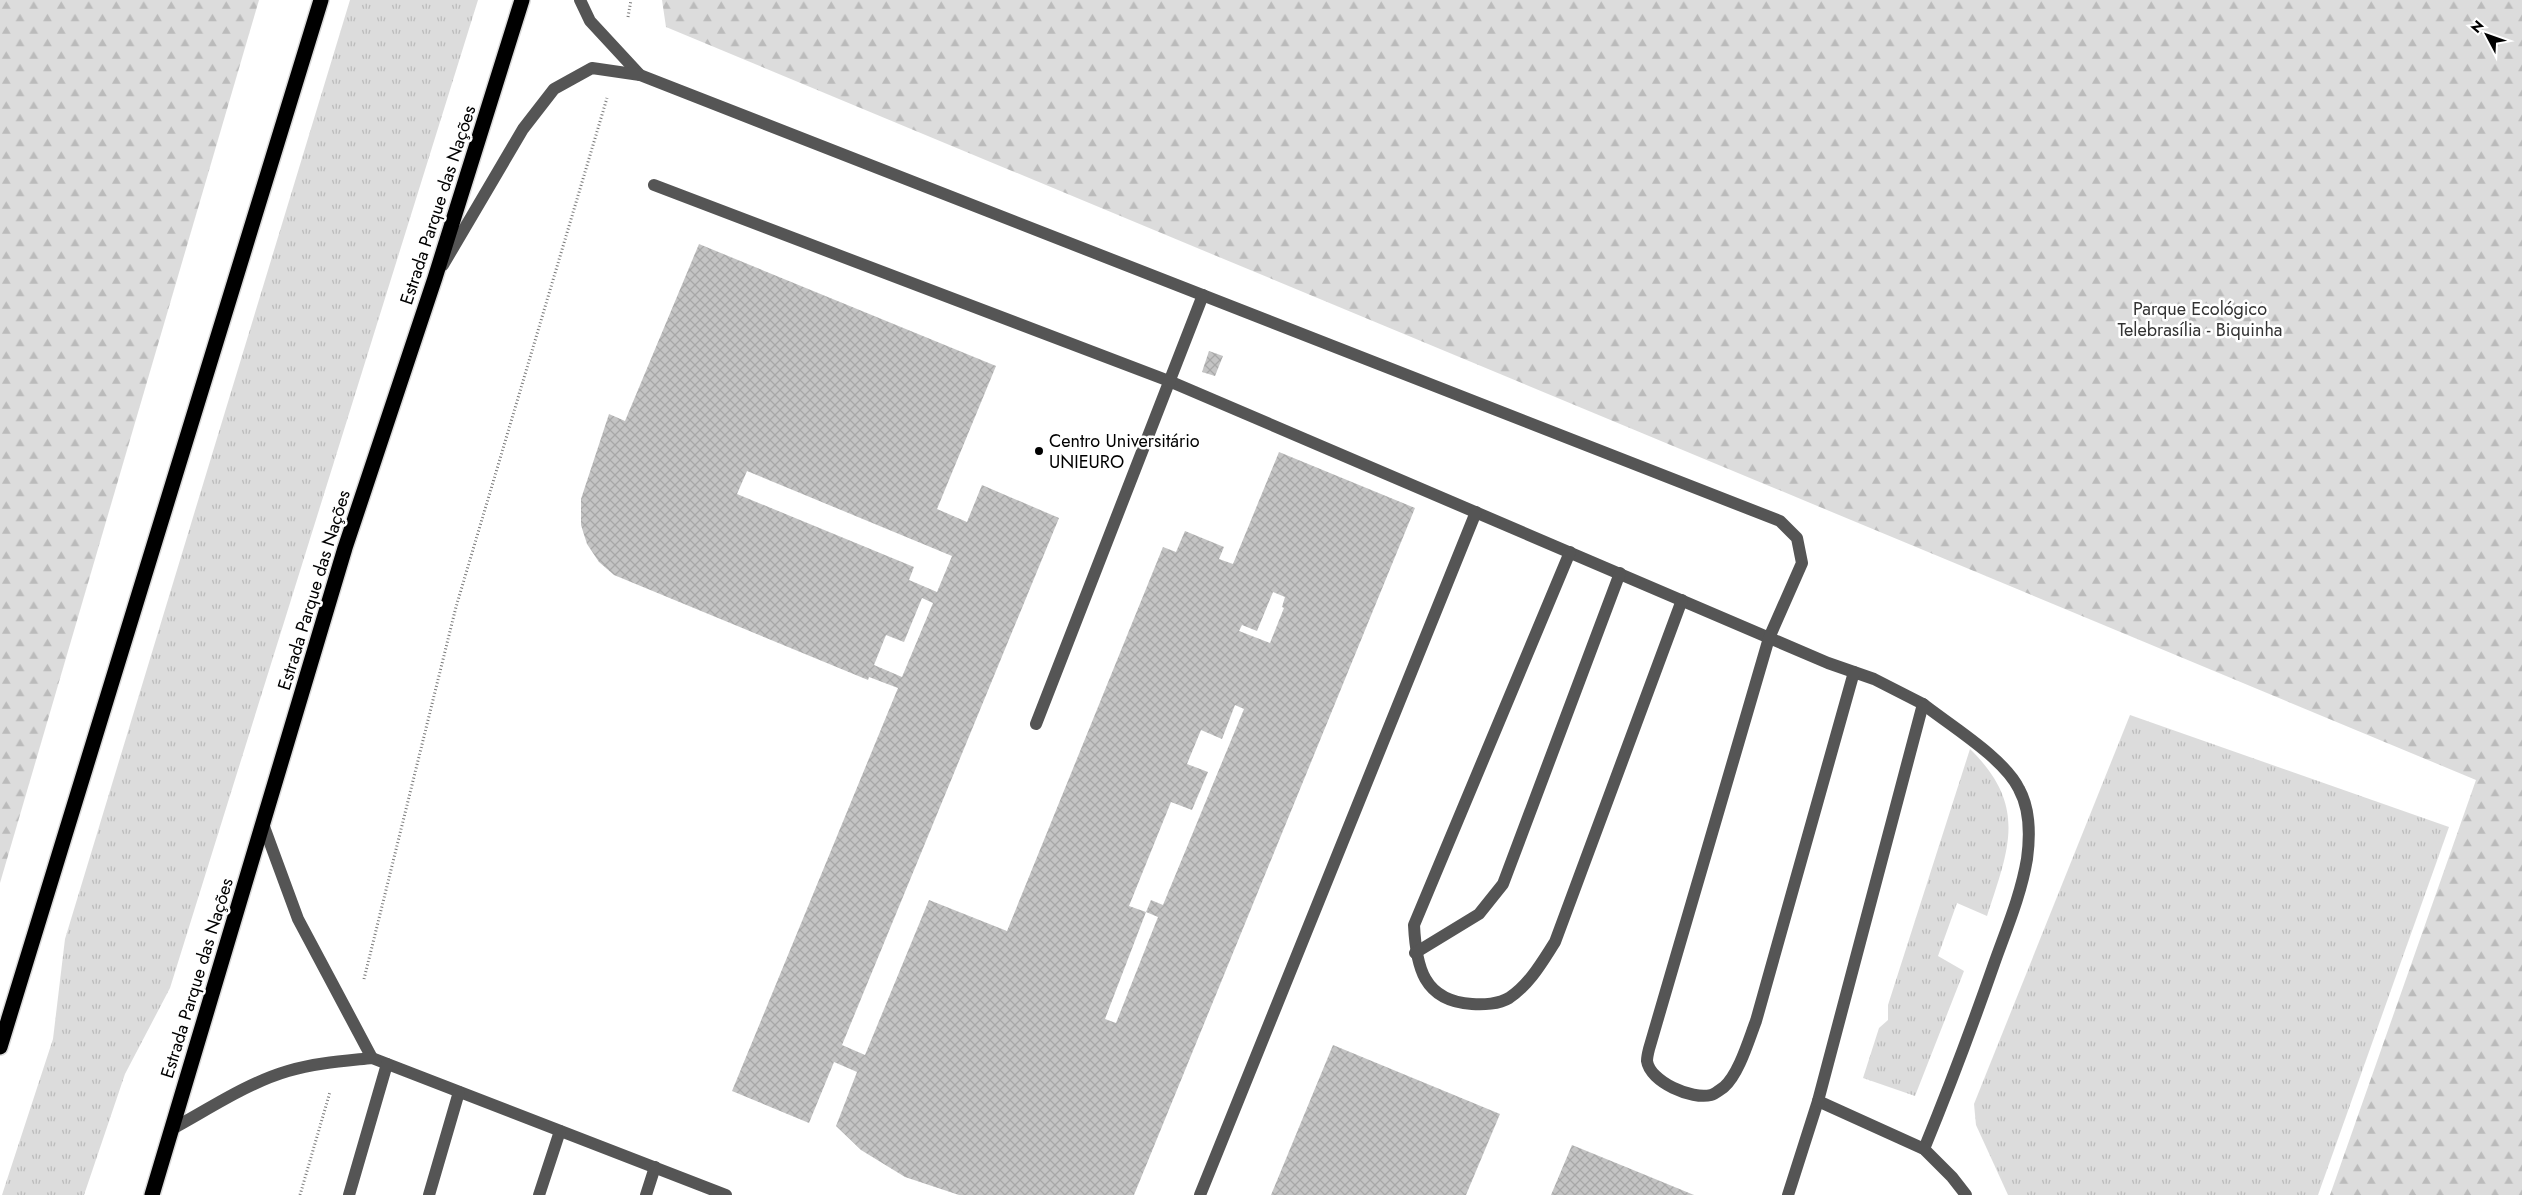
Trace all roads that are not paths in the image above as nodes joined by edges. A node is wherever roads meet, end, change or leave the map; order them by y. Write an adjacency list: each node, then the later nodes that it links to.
1 (321, 0): 19 (highway)
2 (522, 0): 6 (highway, Estrada Parque das Nações)
3 (580, 0): 4 (lane)
4 (640, 75): 6 (lane); 7 (lane)
5 (654, 185): 8 (lane)
6 (435, 278): 17 (highway, Estrada Parque das Nações)
7 (1202, 295): 8 (lane); 13 (lane)
8 (1169, 381): 9 (lane); 16 (lane)
9 (1476, 512): 10 (lane); 34 (lane)
10 (1570, 552): 11 (lane); 18 (lane)
11 (1620, 573): 12 (lane); 18 (lane)
12 (1682, 600): 13 (lane); 18 (lane)
13 (1769, 638): 14 (lane); 14 (lane)
14 (1854, 672): 15 (lane)
15 (1923, 704): 23 (lane); 26 (lane)
16 (1036, 724)
17 (263, 824): 20 (lane); 24 (highway, Estrada Parque das Nações)
18 (1415, 953)
19 (0, 1047)
20 (372, 1058): 21 (lane); 24 (lane)
21 (387, 1064): 22 (lane); 29 (lane)
22 (459, 1092): 25 (lane); 30 (lane)
23 (1818, 1101): 26 (lane); 35 (lane)
24 (172, 1129): 28 (highway, Estrada Parque das Nações)
25 (560, 1131): 27 (lane); 31 (lane)
26 (1924, 1149): 36 (lane)
27 (655, 1167): 32 (lane); 33 (lane)
28 (152, 1195)
29 (349, 1195)
30 (429, 1195)
31 (539, 1195)
32 (646, 1195)
33 (726, 1195)
34 (1200, 1195)
35 (1788, 1195)
36 (1966, 1195)

